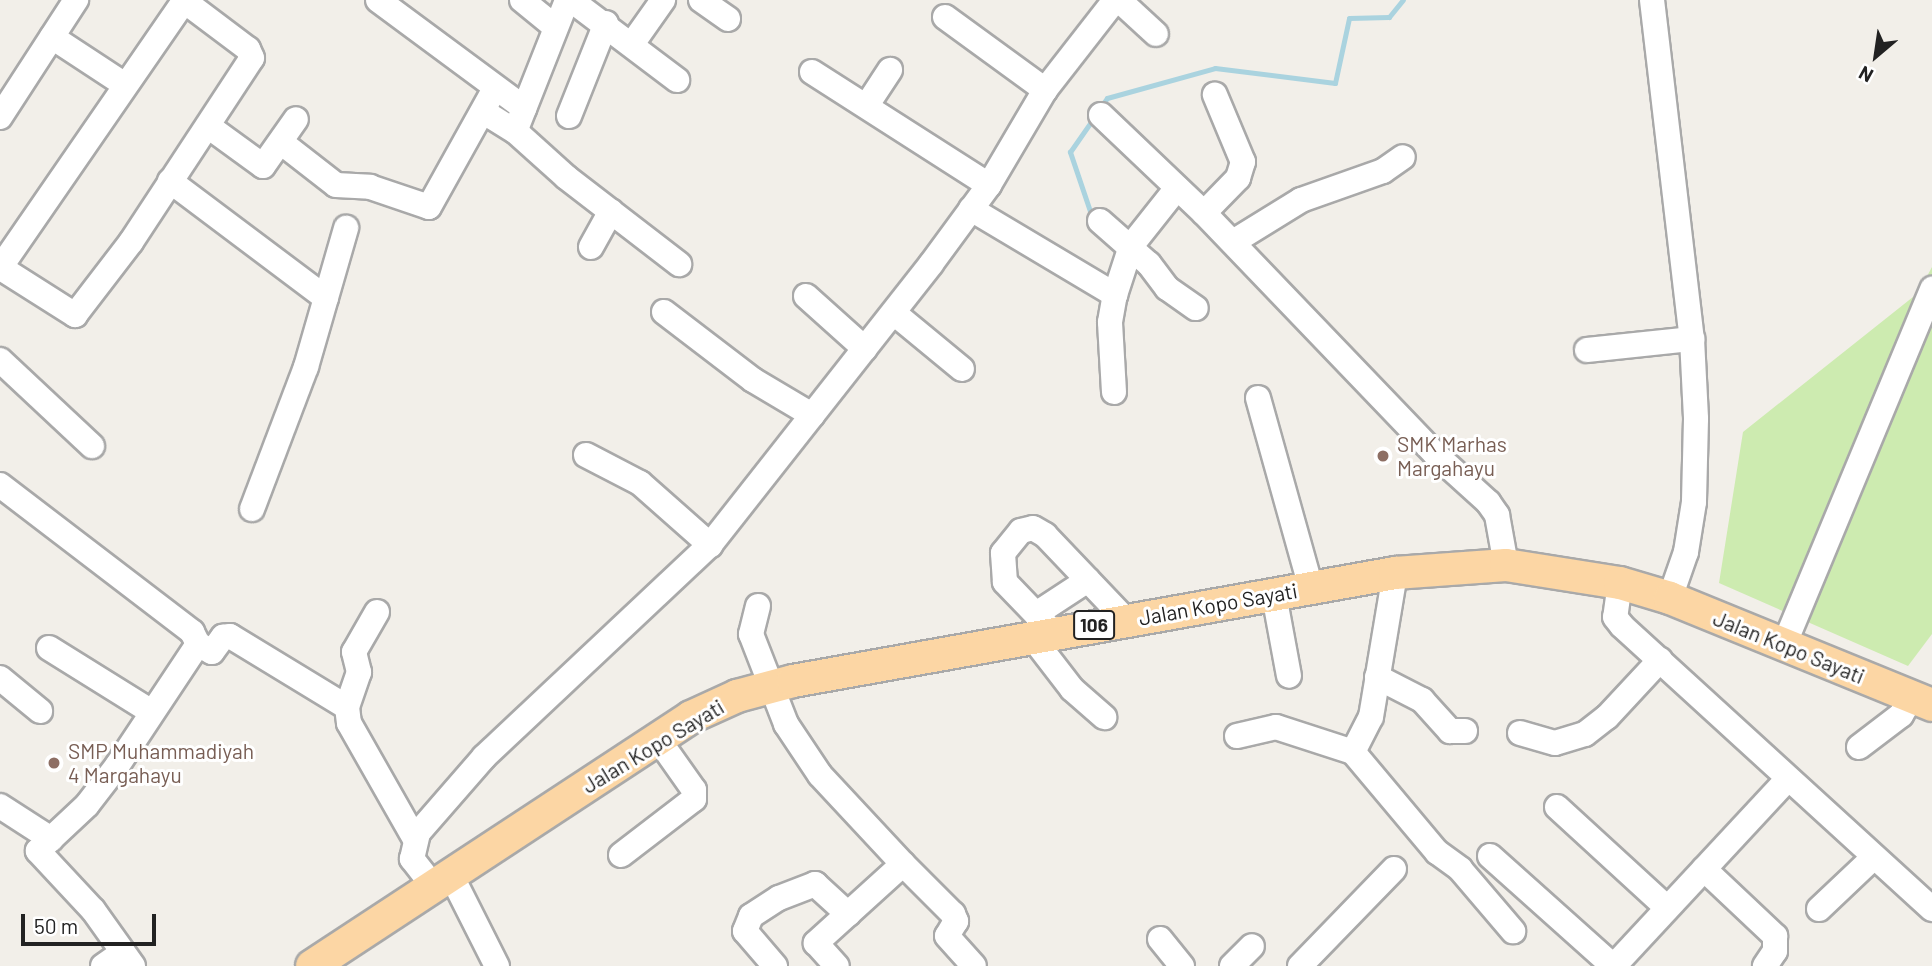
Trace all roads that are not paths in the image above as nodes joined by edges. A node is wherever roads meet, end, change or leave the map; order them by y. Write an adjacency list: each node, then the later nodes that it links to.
1 (76, 0): 15 (street)
2 (379, 0): 23 (street)
3 (522, 0): 13 (street)
4 (569, 0): 12 (street); 13 (street)
5 (663, 0): 16 (street)
6 (701, 0): 11 (street)
7 (1117, 0): 14 (street); 21 (street)
8 (1652, 0): 53 (street)
9 (184, 1): 20 (street); 30 (street)
10 (946, 14): 21 (street)
11 (728, 19)
12 (606, 23): 16 (street); 26 (street)
13 (554, 26): 29 (street)
14 (1156, 34)
15 (52, 37): 20 (street); 27 (street)
16 (632, 44): 19 (street)
17 (890, 70): 24 (street)
18 (813, 72): 24 (street)
19 (677, 80)
20 (125, 85): 45 (street)
21 (1045, 90): 34 (street)
22 (1215, 95): 38 (street)
23 (489, 101): 29 (street); 31 (street)
24 (867, 105): 34 (street)
25 (1101, 115): 35 (street)
26 (569, 116)
27 (0, 117)
28 (296, 119): 31 (street)
29 (520, 119): 37 (street)
30 (208, 127): 31 (street); 33 (street)
31 (282, 143)
32 (1403, 157): 41 (street)
33 (170, 181): 45 (street); 49 (street)
34 (989, 185): 36 (street)
35 (1177, 188): 38 (street); 42 (street)
36 (971, 209): 47 (street); 52 (street)
37 (611, 211): 43 (street); 44 (street)
38 (1204, 213): 41 (street)
39 (1100, 221): 42 (street)
40 (346, 228): 49 (street)
41 (1234, 242): 66 (street)
42 (1131, 246): 47 (street); 50 (street)
43 (591, 247)
44 (679, 264)
45 (1, 268)
46 (1932, 289): 78 (street)
47 (1115, 295): 58 (street)
48 (806, 296): 54 (street)
49 (326, 298): 64 (street)
50 (1196, 308)
51 (664, 312): 60 (street)
52 (894, 313): 54 (street); 57 (street)
53 (1692, 340): 55 (street); 72 (street)
54 (865, 349): 60 (street)
55 (1587, 350)
56 (0, 360): 61 (street)
57 (962, 369)
58 (1114, 392)
59 (1258, 398): 70 (street)
60 (812, 415): 65 (street)
61 (92, 446)
62 (586, 455): 65 (street)
63 (0, 485): 77 (street)
64 (252, 509)
65 (710, 545): 99 (street)
66 (1506, 565): 67 (main road, Jalan Kopo Sayati / 106); 69 (main road, Jalan Kopo Sayati / 106)
67 (1395, 573): 70 (main road, Jalan Kopo Sayati / 106); 82 (street)
68 (1088, 580): 75 (street); 76 (street); 76 (street)
69 (1620, 583): 72 (main road, Jalan Kopo Sayati / 106); 80 (street)
70 (1311, 588): 71 (main road, Jalan Kopo Sayati / 106)
71 (1274, 594): 75 (main road, Jalan Kopo Sayati / 106); 81 (street)
72 (1671, 598): 78 (main road, Jalan Kopo Sayati / 106)
73 (758, 606): 84 (street)
74 (377, 612): 86 (street)
75 (1125, 619): 76 (main road, Jalan Kopo Sayati / 106)
76 (1041, 628): 84 (main road, Jalan Kopo Sayati / 106); 89 (street)
77 (198, 644): 86 (street); 88 (street)
78 (1784, 645): 85 (main road, Jalan Kopo Sayati / 106)
79 (49, 648): 88 (street)
80 (1660, 660): 91 (street); 96 (street)
81 (1289, 676)
82 (1377, 677): 90 (street); 95 (street)
83 (0, 678): 87 (street)
84 (768, 687): 93 (main road, Jalan Kopo Sayati / 106); 104 (street)
85 (1922, 701): 94 (street)
86 (347, 707): 99 (street)
87 (40, 711)
88 (152, 712): 100 (street)
89 (1104, 717)
90 (1465, 731)
91 (1520, 733)
92 (1237, 736): 95 (street)
93 (658, 739): 101 (street); 107 (main road, Jalan Kopo Sayati / 106)
94 (1859, 747)
95 (1353, 752): 112 (street)
96 (1791, 784): 103 (street); 106 (street)
97 (0, 806): 100 (street)
98 (1557, 807): 108 (street)
99 (415, 839): 107 (street)
100 (45, 845): 115 (street)
101 (621, 855)
102 (1490, 856): 125 (street)
103 (1873, 858): 109 (street); 110 (street)
104 (902, 862): 111 (street); 121 (street)
105 (1394, 869): 124 (street)
106 (1709, 874): 108 (street); 126 (street); 127 (street)
107 (443, 881): 117 (main road, Jalan Kopo Sayati / 106); 118 (street)
108 (1666, 907): 125 (street)
109 (1819, 909)
110 (1932, 909)
111 (848, 914): 119 (street); 120 (street)
112 (1513, 931)
113 (1160, 939): 122 (street)
114 (1251, 946): 123 (street)
115 (128, 959): 116 (street)
116 (103, 966)
117 (312, 966)
118 (497, 966)
119 (775, 966)
120 (836, 966)
121 (974, 966)
122 (1182, 966)
123 (1232, 966)
124 (1300, 966)
125 (1614, 966)
126 (1634, 966)
127 (1765, 966)

